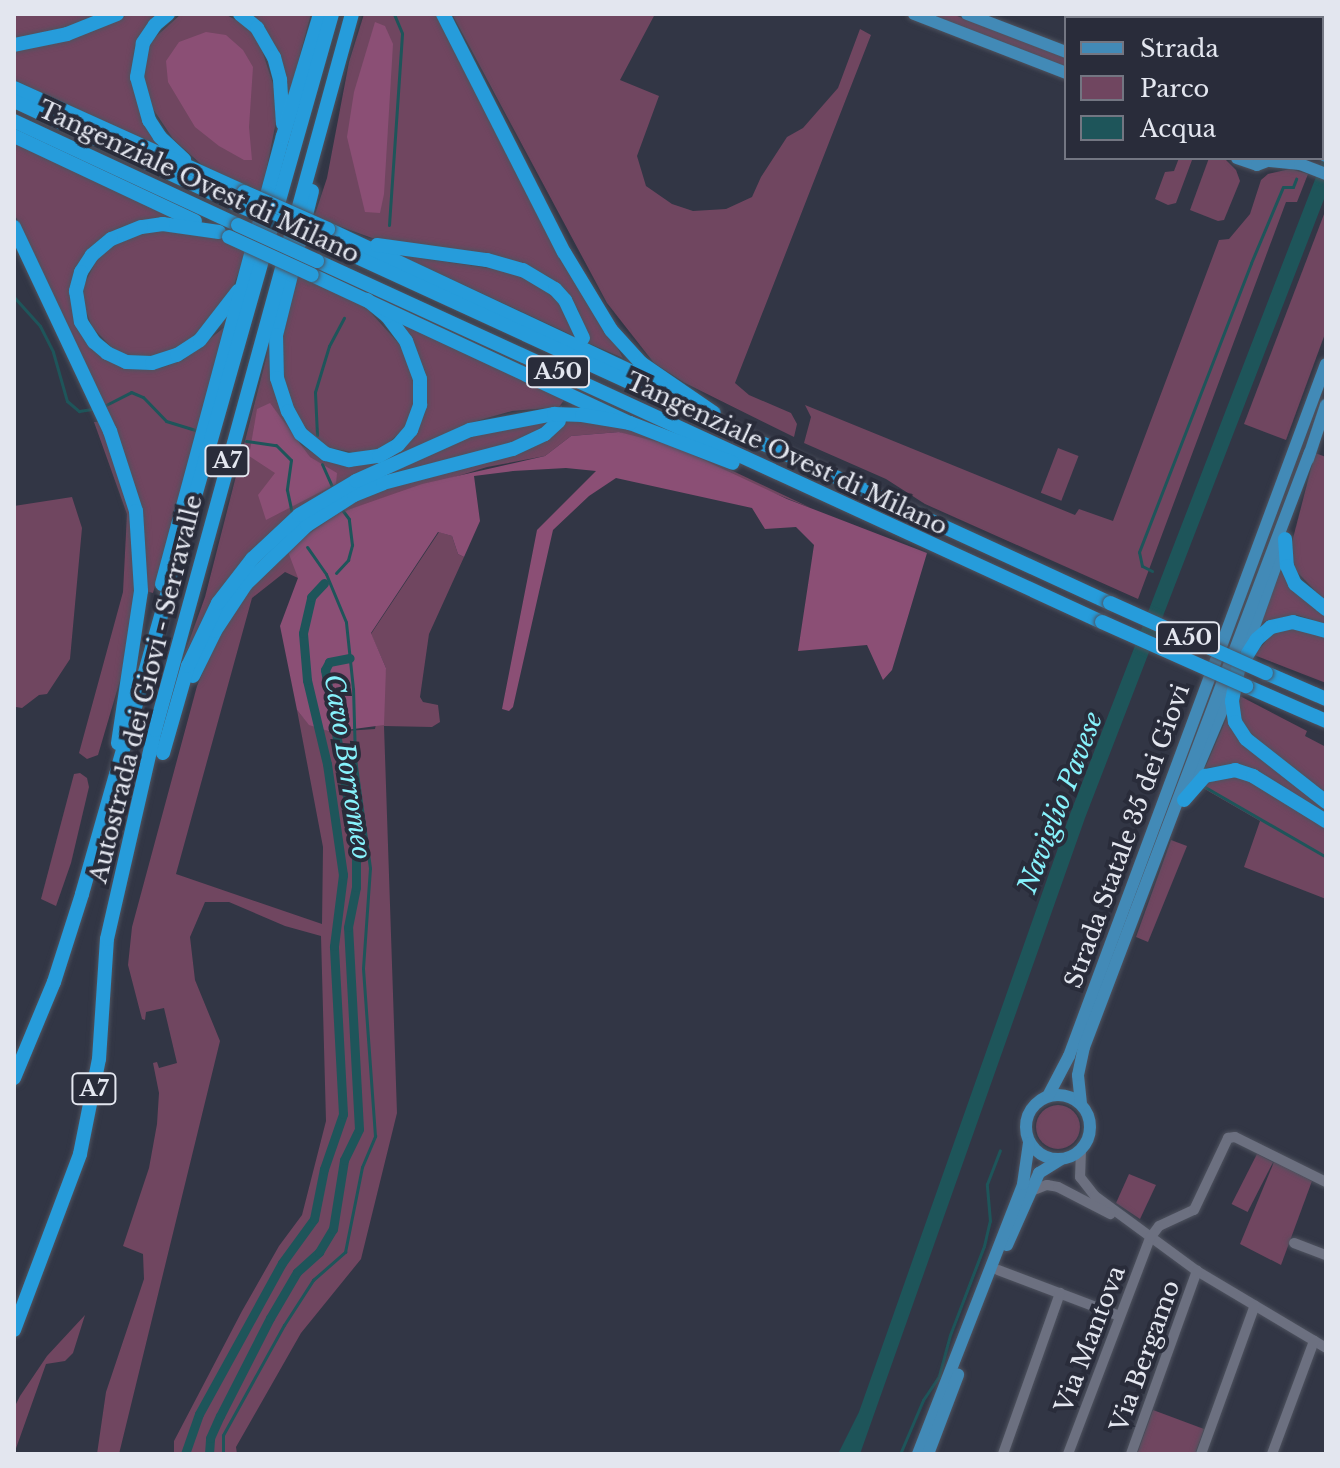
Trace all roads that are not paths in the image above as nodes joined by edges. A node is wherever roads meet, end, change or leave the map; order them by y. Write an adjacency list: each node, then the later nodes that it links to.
1 (117, 14): 10 (highway)
2 (168, 14): 22 (highway)
3 (240, 14): 18 (highway)
4 (320, 14): 18 (highway, A7)
5 (332, 14): 43 (highway, Autostrada dei Giovi - Serravalle / A7)
6 (352, 14): 15 (highway, Autostrada dei Giovi - Serravalle / A7)
7 (443, 14): 34 (highway)
8 (914, 14): 12 (main road)
9 (967, 14): 11 (main road)
10 (14, 45)
11 (1064, 51)
12 (1064, 72)
13 (14, 88): 22 (highway)
14 (14, 101): 23 (highway, Tangenziale Ovest di Milano / A50)
15 (327, 105): 30 (highway); 51 (highway, Autostrada dei Giovi - Serravalle / A7)
16 (14, 121): 28 (highway, Tangenziale Ovest di Milano / A50, bridge)
17 (14, 136): 25 (highway)
18 (283, 136): 29 (highway, A7)
19 (1241, 160): 20 (main road)
20 (1273, 160): 21 (main road)
21 (1322, 172)
22 (204, 174): 23 (highway)
23 (242, 199): 26 (highway, Tangenziale Ovest di Milano / A50, bridge)
24 (14, 227): 48 (highway)
25 (224, 235): 28 (highway, bridge); 29 (highway)
26 (326, 236): 27 (highway); 37 (highway, Tangenziale Ovest di Milano / A50)
27 (359, 243): 31 (highway); 34 (highway)
28 (315, 268): 30 (highway); 39 (highway, Tangenziale Ovest di Milano / A50)
29 (243, 284): 43 (highway, A7)
30 (367, 300): 36 (highway)
31 (583, 338)
32 (1326, 364): 55 (main road, Strada Statale 35 dei Giovi)
33 (1326, 405): 38 (main road)
34 (704, 406): 37 (highway)
35 (559, 421): 47 (highway)
36 (630, 423): 39 (highway); 47 (highway)
37 (767, 445): 45 (highway, Tangenziale Ovest di Milano / A50, bridge)
38 (1310, 452): 40 (main road); 53 (main road, Strada Statale 35 dei Giovi)
39 (798, 485): 46 (highway, Tangenziale Ovest di Milano / A50, bridge)
40 (1285, 539): 41 (highway); 44 (main road)
41 (1326, 609)
42 (1326, 631): 44 (highway)
43 (148, 670): 48 (highway, Autostrada dei Giovi - Serravalle / A7)
44 (1238, 670): 49 (main road); 50 (highway)
45 (1326, 699)
46 (1326, 721)
47 (163, 753): 51 (highway)
48 (115, 777): 54 (highway, Autostrada dei Giovi - Serravalle / A7)
49 (1184, 800): 52 (highway); 53 (main road)
50 (1326, 802)
51 (136, 821): 71 (highway, Autostrada dei Giovi - Serravalle / A7)
52 (1326, 821)
53 (1137, 906): 56 (main road, Strada Statale 35 dei Giovi)
54 (14, 1078)
55 (1048, 1096): 56 (main road); 57 (main road)
56 (1081, 1104): 58 (main road)
57 (1029, 1143): 59 (main road); 74 (main road)
58 (1081, 1150): 59 (main road); 62 (street)
59 (1061, 1159): 61 (main road)
60 (1326, 1182): 63 (street)
61 (1025, 1198): 62 (street); 66 (main road)
62 (1134, 1226): 63 (street)
63 (1150, 1238): 67 (street); 70 (street, Via Mantova)
64 (1294, 1243): 65 (street)
65 (1326, 1255)
66 (998, 1270): 68 (street); 75 (main road)
67 (1197, 1271): 69 (street); 78 (street, Via Bergamo)
68 (1060, 1293): 70 (street); 76 (street)
69 (1255, 1305): 72 (street); 79 (street)
70 (1120, 1316): 77 (street, Via Mantova)
71 (14, 1330)
72 (1314, 1341): 73 (street); 80 (street)
73 (1326, 1348)
74 (918, 1454)
75 (928, 1454)
76 (1003, 1454)
77 (1068, 1454)
78 (1131, 1454)
79 (1201, 1454)
80 (1272, 1454)

